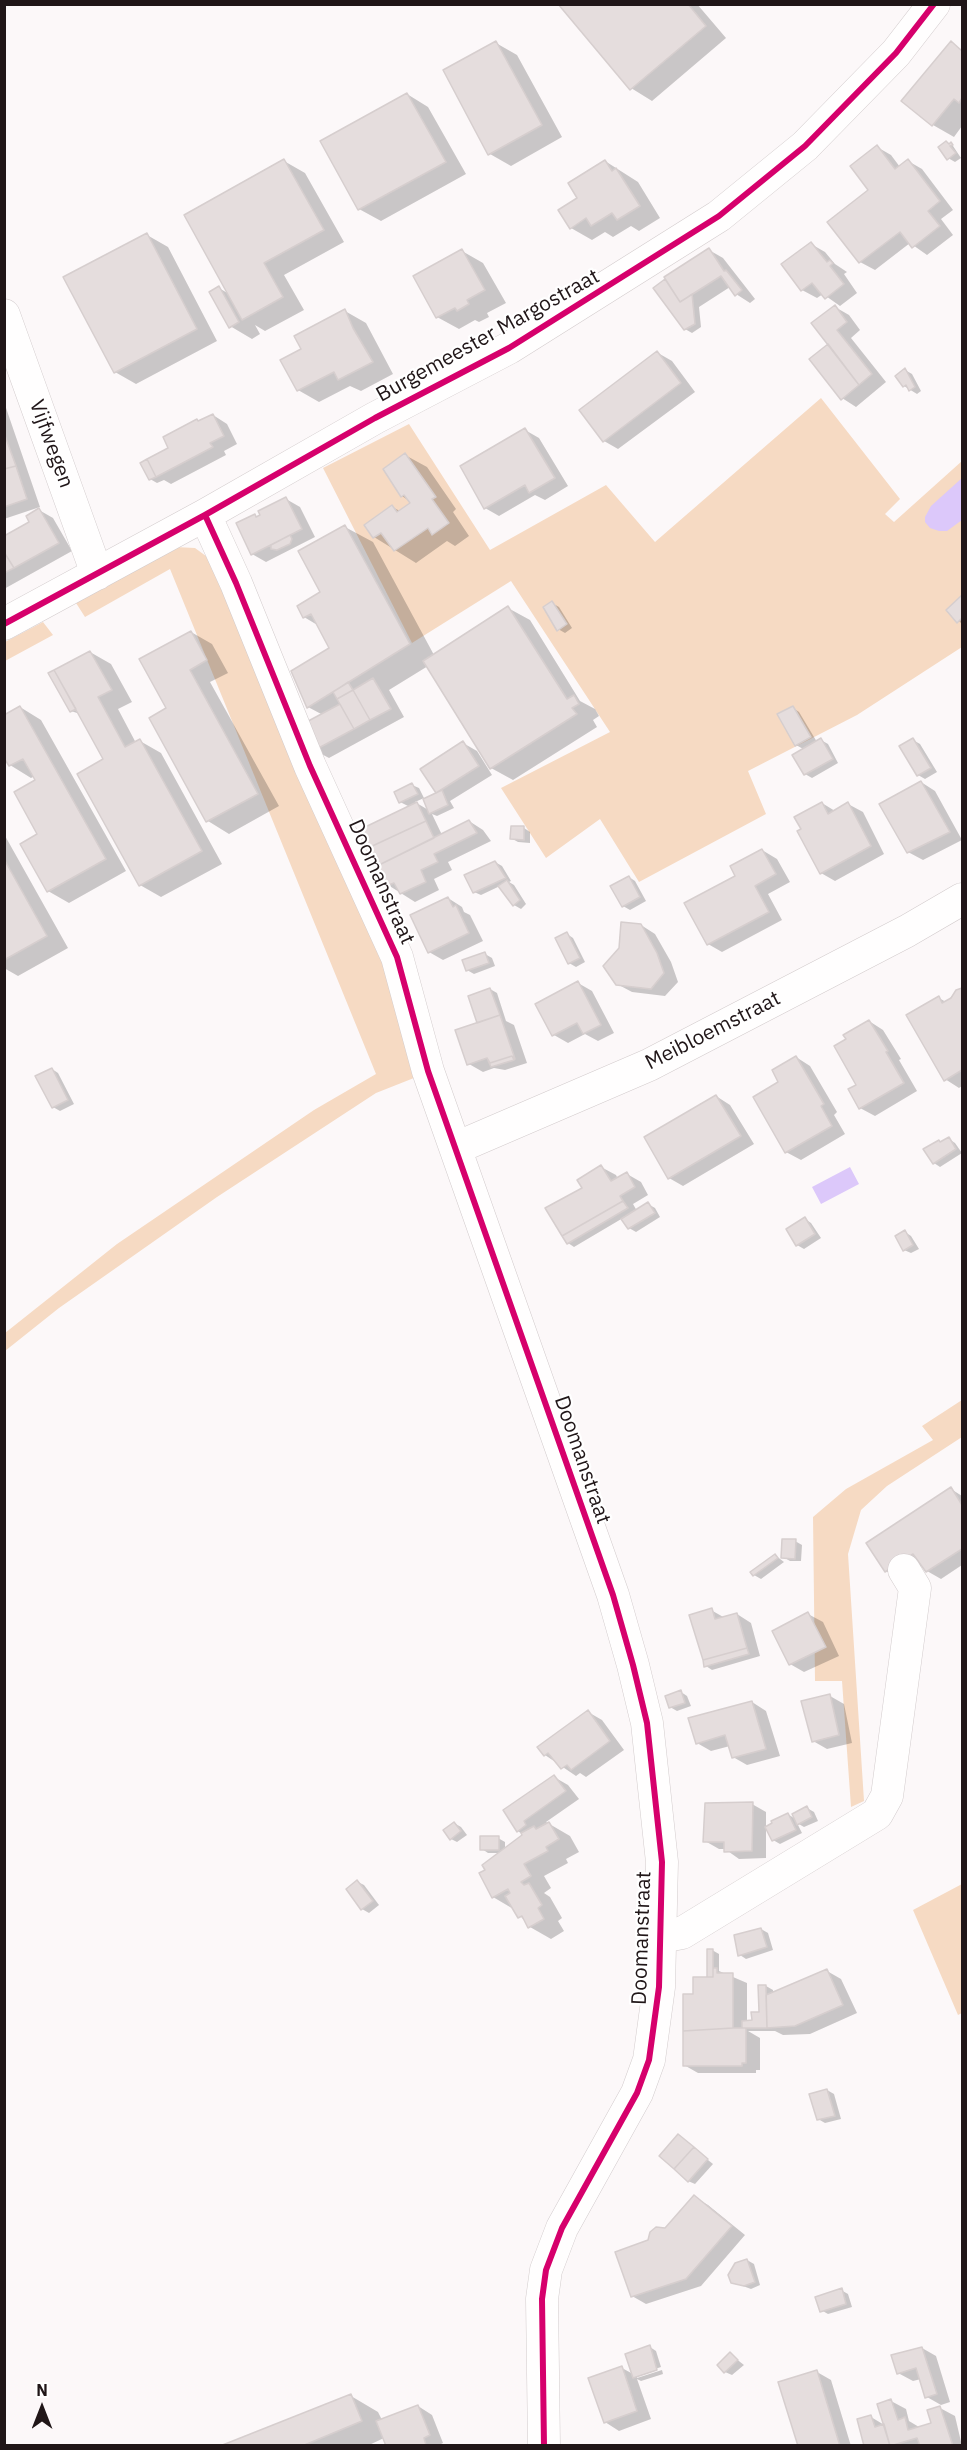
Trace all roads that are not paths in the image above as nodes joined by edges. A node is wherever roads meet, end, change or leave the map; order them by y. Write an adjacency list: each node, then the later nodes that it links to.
1 (934, 4): 3 (street, Burgemeester Margostraat)
2 (4, 315): 4 (street, Vijfwegen)
3 (204, 515): 4 (street, Burgemeester Margostraat); 7 (street, Doomanstraat)
4 (97, 574): 5 (street, Burgemeester Margostraat)
5 (4, 624)
6 (963, 899): 7 (street, Meibloemstraat)
7 (456, 1148): 9 (street, Doomanstraat)
8 (904, 1570): 9 (street)
9 (661, 1937): 10 (street, Doomanstraat)
10 (544, 2445)

